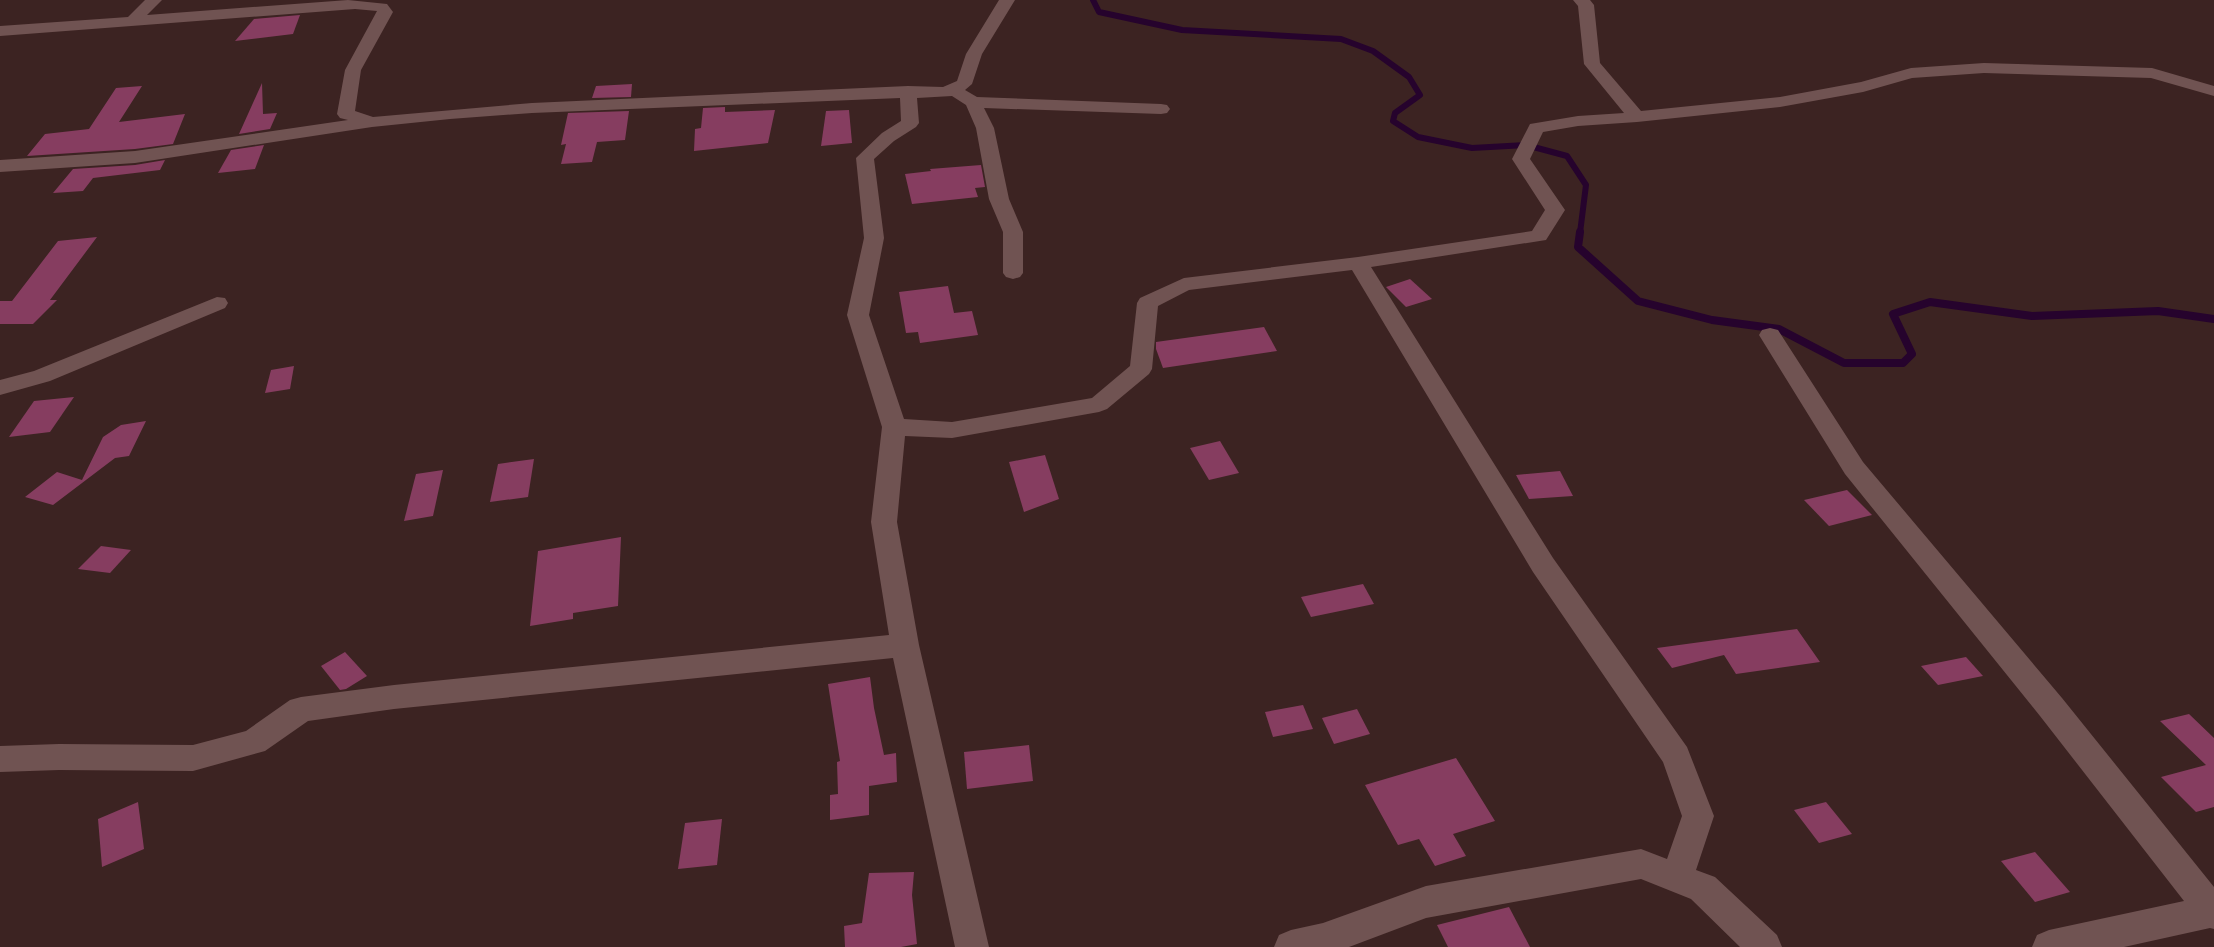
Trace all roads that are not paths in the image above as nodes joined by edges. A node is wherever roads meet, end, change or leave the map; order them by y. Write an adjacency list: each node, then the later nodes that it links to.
1 (154, 0): 4 (street)
2 (1007, 0): 6 (street)
3 (1581, 0): 11 (street)
4 (132, 21): 5 (street); 12 (street)
5 (0, 31)
6 (953, 89): 8 (street); 9 (street)
7 (2214, 91): 11 (street)
8 (908, 92): 12 (street); 19 (street)
9 (973, 102): 10 (street); 15 (street)
10 (1161, 109)
11 (1637, 117): 14 (street)
12 (372, 122): 13 (street)
13 (0, 166)
14 (1358, 263): 19 (street); 22 (street)
15 (1013, 273)
16 (217, 303): 18 (street)
17 (1770, 335): 23 (street)
18 (0, 388)
19 (894, 427): 20 (street)
20 (905, 645): 21 (street); 24 (street)
21 (0, 759)
22 (1677, 878): 25 (street); 26 (street)
23 (2213, 912): 27 (street)
24 (972, 947)
25 (1290, 947)
26 (1765, 947)
27 (2050, 947)

